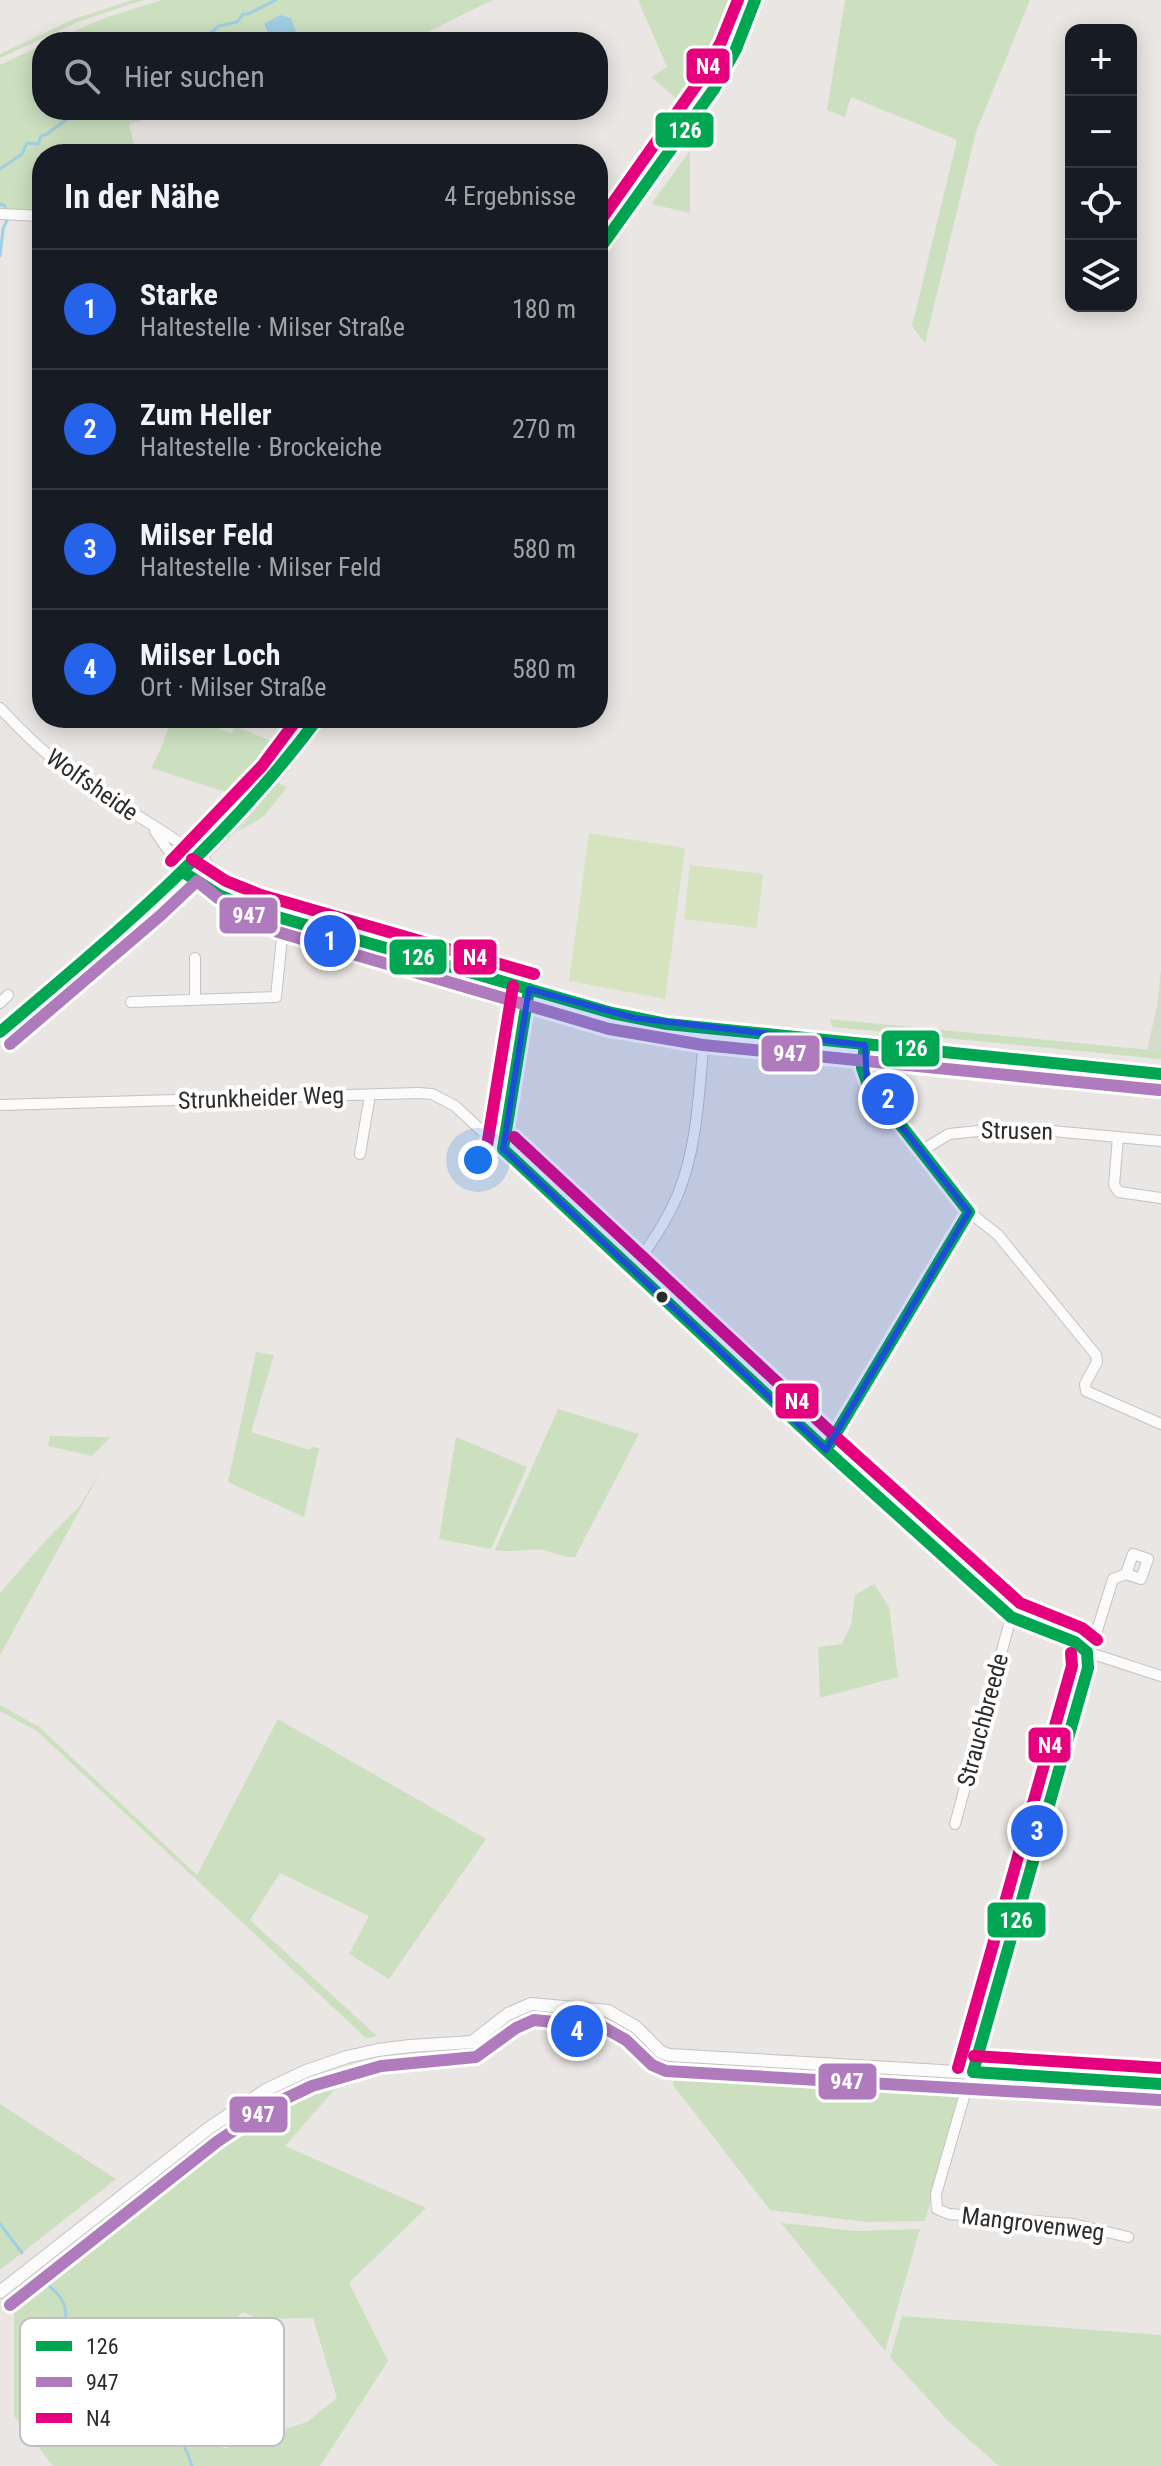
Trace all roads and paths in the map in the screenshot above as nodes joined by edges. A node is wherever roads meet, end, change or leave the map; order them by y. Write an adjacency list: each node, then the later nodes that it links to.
1 (755, 0): 4 (main road)
2 (0, 214): 3 (street)
3 (32, 216)
4 (608, 237)
5 (0, 708): 7 (street, Wolfsheide)
6 (310, 728): 8 (main road)
7 (152, 826): 8 (street, Wolfsheide); 9 (street, Wolfsheide)
8 (199, 857): 9 (main road); 10 (main road)
9 (183, 872): 10 (main road); 16 (main road)
10 (284, 917): 12 (main road); 13 (street)
11 (195, 958): 13 (street)
12 (529, 989): 15 (main road); 23 (street)
13 (195, 1000): 14 (street)
14 (131, 1002)
15 (705, 1029): 17 (main road); 28 (street)
16 (0, 1032)
17 (865, 1045): 18 (main road); 24 (street)
18 (1161, 1074)
19 (370, 1095): 20 (street, Strunkheider Weg); 23 (street, Strunkheider Weg); 25 (street)
20 (0, 1105)
21 (1118, 1137): 22 (street, Strusen); 24 (street, Strusen); 26 (street)
22 (1161, 1141)
23 (503, 1149): 28 (street, Strunkheider Weg)
24 (921, 1151): 27 (street)
25 (360, 1154)
26 (1161, 1198)
27 (969, 1212): 29 (street); 30 (street)
28 (633, 1269): 30 (street, Strunkheider Weg)
29 (1161, 1424)
30 (826, 1450): 32 (street, Strunkheider Weg)
31 (1126, 1574): 33 (street)
32 (1011, 1617): 33 (street); 35 (street, Strauchbreede)
33 (1087, 1652): 34 (street); 36 (street)
34 (1161, 1676)
35 (955, 1824)
36 (971, 2072): 37 (street); 38 (street, Mangrovenweg); 39 (street)
37 (1161, 2084)
38 (1128, 2237)
39 (0, 2292)

